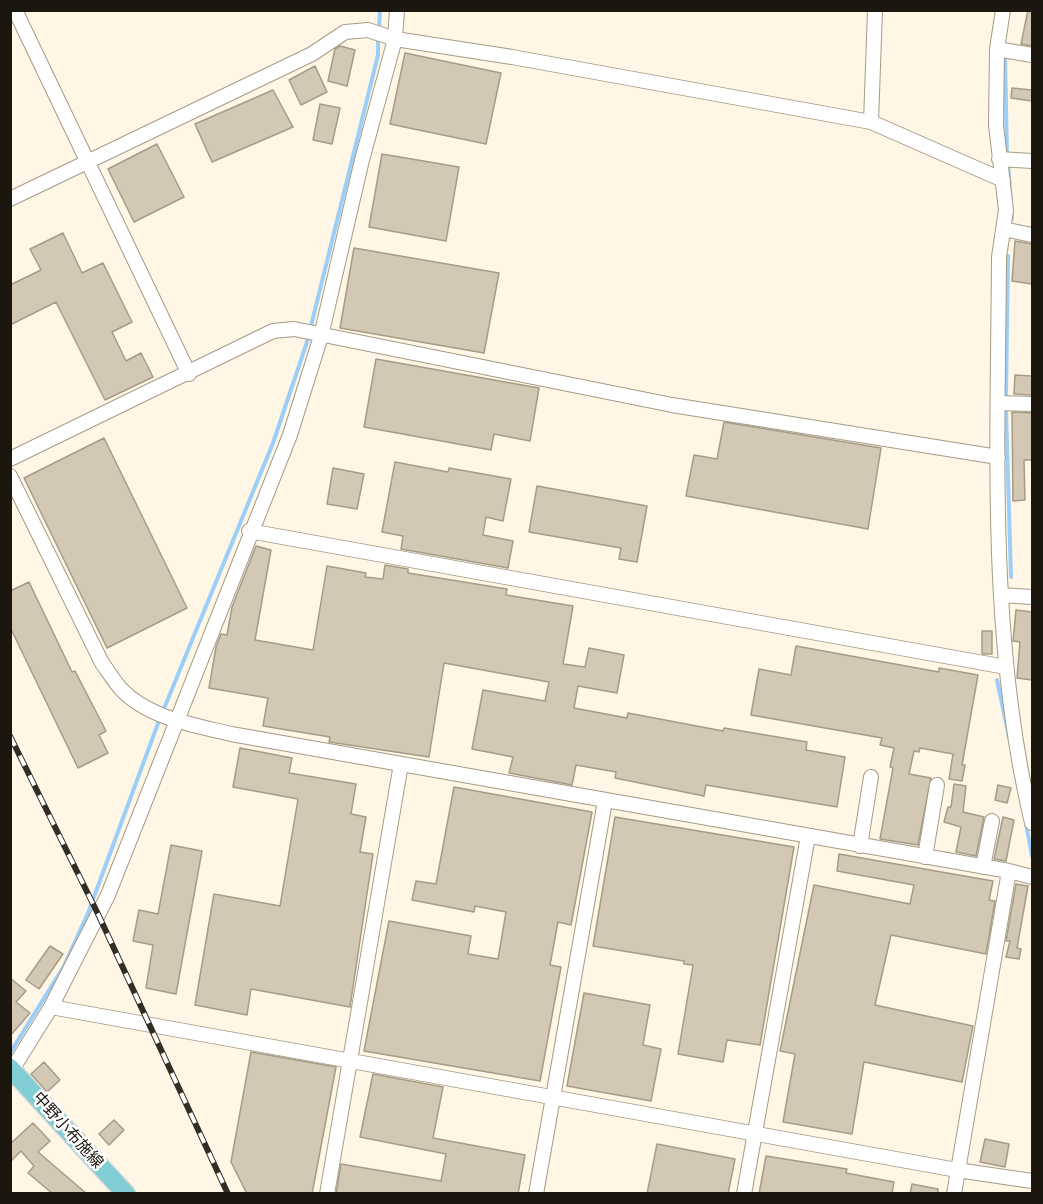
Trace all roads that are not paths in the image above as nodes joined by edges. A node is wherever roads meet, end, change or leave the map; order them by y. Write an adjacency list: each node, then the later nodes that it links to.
1 (15, 10): 11 (street)
2 (397, 10): 5 (street)
3 (875, 10): 8 (street)
4 (1003, 10): 6 (street)
5 (395, 39): 8 (street); 11 (street); 16 (street)
6 (998, 50): 7 (street); 9 (street)
7 (1032, 55)
8 (871, 122): 12 (street)
9 (999, 159): 10 (street); 12 (street)
10 (1032, 161)
11 (88, 163): 13 (street); 17 (street)
12 (1003, 180): 14 (street)
13 (10, 199)
14 (1003, 229): 15 (street); 18 (street)
15 (1032, 235)
16 (321, 336): 17 (street); 20 (street); 23 (street)
17 (189, 374): 21 (street)
18 (998, 403): 19 (street); 20 (street)
19 (1032, 404)
20 (998, 456): 24 (street)
21 (10, 459)
22 (10, 476): 27 (street)
23 (249, 531): 26 (street); 27 (street)
24 (1001, 595): 25 (street); 26 (street)
25 (1032, 597)
26 (1006, 667): 33 (street)
27 (175, 721): 28 (street); 40 (street)
28 (401, 764): 31 (street); 41 (street)
29 (871, 777): 35 (street)
30 (937, 785): 36 (street)
31 (605, 801): 34 (street); 43 (street)
32 (992, 820): 37 (street)
33 (1032, 823)
34 (808, 836): 35 (street); 44 (street)
35 (860, 846): 36 (street)
36 (925, 857): 37 (street)
37 (983, 867): 38 (street)
38 (1009, 871): 39 (street); 45 (street)
39 (1032, 877)
40 (51, 1007): 41 (street); 42 (street)
41 (353, 1060): 43 (street); 48 (street)
42 (11, 1070): 47 (main road, 中野小布施線)
43 (553, 1095): 44 (street); 49 (street)
44 (756, 1133): 45 (street); 50 (street)
45 (957, 1170): 46 (street); 51 (street)
46 (1032, 1181)
47 (126, 1194)
48 (327, 1194)
49 (536, 1194)
50 (744, 1194)
51 (954, 1194)

